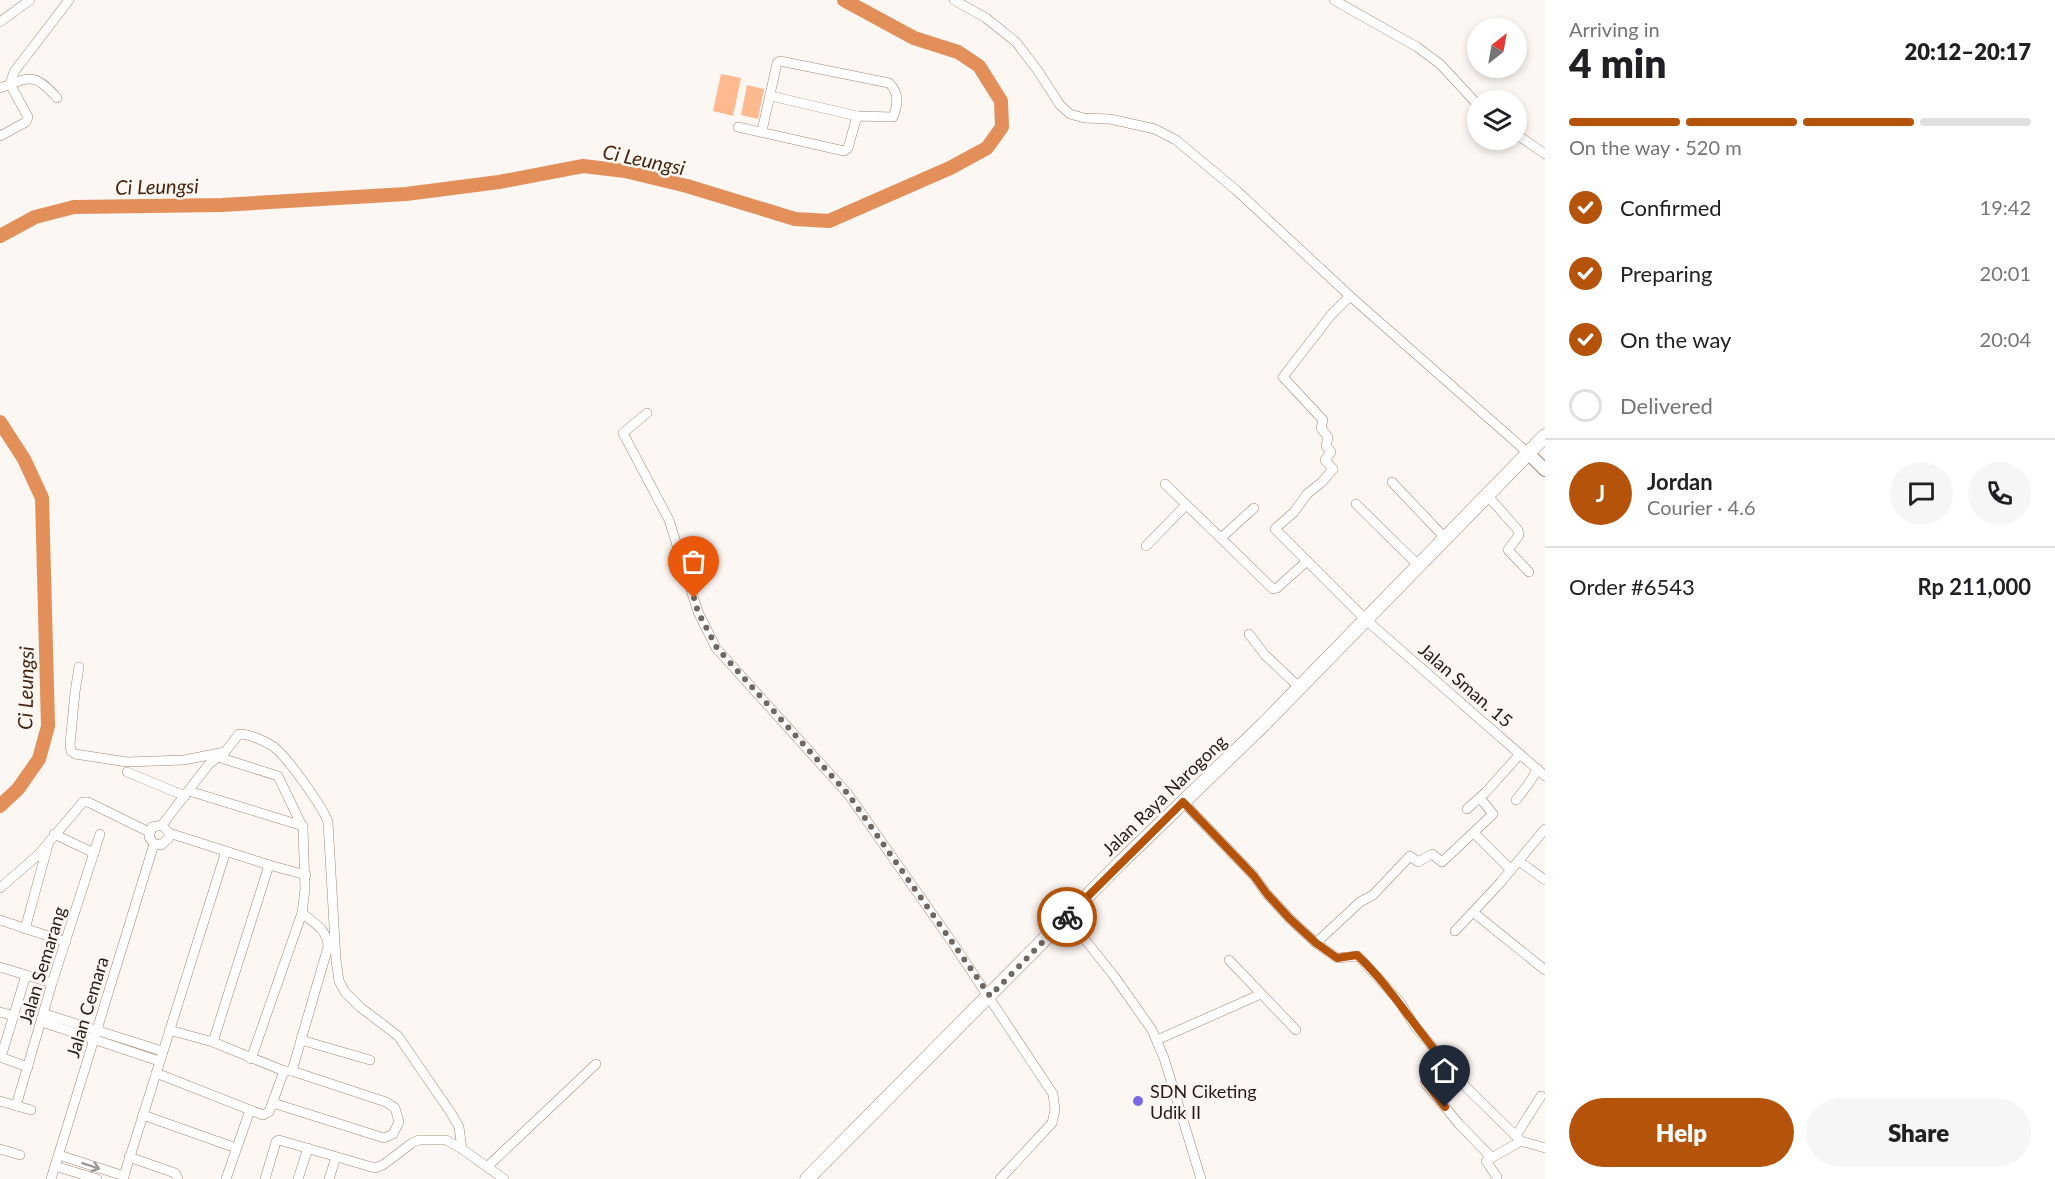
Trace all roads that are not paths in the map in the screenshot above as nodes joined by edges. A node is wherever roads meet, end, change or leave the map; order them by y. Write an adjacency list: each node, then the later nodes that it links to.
1 (30, 0): 5 (street)
2 (69, 0): 6 (street)
3 (954, 0): 17 (street)
4 (1334, 0): 8 (street)
5 (0, 22)
6 (10, 84): 7 (street); 10 (street); 14 (street)
7 (0, 88)
8 (1467, 93)
9 (771, 96): 11 (street); 11 (street); 13 (street)
10 (57, 98)
11 (857, 116): 13 (street)
12 (738, 127): 13 (street)
13 (762, 131)
14 (0, 136)
15 (1527, 142): 16 (street)
16 (1545, 154)
17 (1350, 296): 20 (street); 31 (street, Jalan Sman. 15)
18 (647, 413): 76 (street)
19 (1545, 436): 20 (main road, Jalan Raya Narogong)
20 (1528, 453): 21 (street); 24 (main road, Jalan Raya Narogong)
21 (1545, 470)
22 (1392, 482): 29 (street)
23 (1165, 484): 26 (street)
24 (1487, 495): 29 (main road, Jalan Raya Narogong); 33 (street)
25 (1356, 504): 32 (street)
26 (1186, 505): 28 (street); 30 (street)
27 (1254, 508): 28 (street)
28 (1221, 538): 31 (street)
29 (1445, 538): 32 (main road, Jalan Raya Narogong)
30 (1146, 546)
31 (1306, 561): 34 (street, Jalan Sman. 15)
32 (1418, 565): 34 (main road, Jalan Raya Narogong)
33 (1529, 572)
34 (1365, 619): 37 (main road, Jalan Raya Narogong); 38 (street, Jalan Sman. 15)
35 (1249, 634): 37 (street)
36 (79, 667): 107 (street)
37 (1299, 687): 44 (main road, Jalan Raya Narogong)
38 (1520, 754): 40 (street, Jalan Sman. 15); 42 (street)
39 (127, 772): 41 (street)
40 (1541, 773): 43 (street)
41 (187, 794): 46 (street); 46 (street); 47 (street)
42 (1480, 798): 45 (street); 50 (street)
43 (1516, 800)
44 (1183, 802): 64 (main road, Jalan Raya Narogong); 69 (street)
45 (1467, 808)
46 (303, 826): 59 (street)
47 (166, 829): 49 (street); 53 (street); 54 (street)
48 (1545, 829): 56 (street)
49 (149, 832): 52 (street); 53 (street)
50 (1474, 833): 58 (street); 69 (street)
51 (100, 834): 55 (street, Jalan Semarang)
52 (52, 837): 55 (street); 61 (street); 66 (street)
53 (154, 844): 82 (street, Jalan Cemara)
54 (226, 851): 57 (street); 80 (street)
55 (94, 853): 68 (street, Jalan Semarang)
56 (1519, 861): 58 (street); 60 (street)
57 (269, 865): 59 (street); 85 (street)
58 (1511, 870): 62 (street)
59 (306, 875): 63 (street)
60 (1545, 880)
61 (0, 888)
62 (1473, 912): 67 (street); 72 (street)
63 (302, 913): 83 (street); 89 (street)
64 (1067, 917): 76 (main road, Jalan Raya Narogong); 84 (street)
65 (0, 920): 66 (street)
66 (25, 929): 68 (street)
67 (1455, 931)
68 (66, 942): 74 (street, Jalan Semarang)
69 (1316, 943): 86 (street)
70 (1229, 960): 75 (street)
71 (0, 967): 73 (street)
72 (1545, 970)
73 (26, 975): 74 (street); 78 (street)
74 (52, 983): 79 (street, Jalan Semarang)
75 (1261, 994): 81 (street); 84 (street)
76 (990, 996): 126 (main road, Jalan Raya Narogong); 127 (street)
77 (0, 1012): 78 (street)
78 (14, 1016): 88 (street)
79 (43, 1018): 82 (street); 92 (street, Jalan Semarang)
80 (169, 1030): 85 (street); 87 (street)
81 (1296, 1030)
82 (96, 1035): 87 (street); 109 (street, Jalan Cemara)
83 (301, 1040): 90 (street); 93 (street)
84 (1156, 1040): 128 (street)
85 (213, 1042): 89 (street)
86 (1439, 1055): 102 (street); 112 (street)
87 (160, 1056): 94 (street)
88 (1, 1057): 92 (street)
89 (251, 1059): 93 (street)
90 (370, 1060)
91 (596, 1064): 115 (street)
92 (28, 1067): 98 (street, Jalan Semarang)
93 (288, 1071): 97 (street); 97 (street)
94 (156, 1073): 100 (street); 101 (street)
95 (1541, 1096): 102 (street)
96 (0, 1101): 98 (street)
97 (273, 1103): 100 (street)
98 (15, 1106): 99 (street)
99 (31, 1110)
100 (250, 1110): 103 (street)
101 (143, 1115): 103 (street); 110 (street)
102 (1519, 1138): 105 (street); 112 (street)
103 (236, 1148): 121 (street)
104 (308, 1148): 111 (street); 122 (street); 123 (street)
105 (1545, 1148)
106 (2, 1149): 108 (street); 113 (street)
107 (462, 1149): 111 (street); 115 (street)
108 (20, 1155)
109 (59, 1155): 114 (street, Jalan Cemara); 116 (street, one-way to 116)
110 (129, 1157): 116 (street); 120 (street)
111 (336, 1157): 124 (street)
112 (1492, 1158): 117 (street)
113 (0, 1160)
114 (56, 1166): 118 (street, Jalan Cemara); 119 (street)
115 (488, 1166): 125 (street)
116 (123, 1177)
117 (1497, 1177)
118 (51, 1179)
119 (97, 1179)
120 (178, 1179)
121 (226, 1179)
122 (265, 1179)
123 (298, 1179)
124 (328, 1179)
125 (504, 1179)
126 (807, 1179)
127 (1000, 1179)
128 (1201, 1179)

